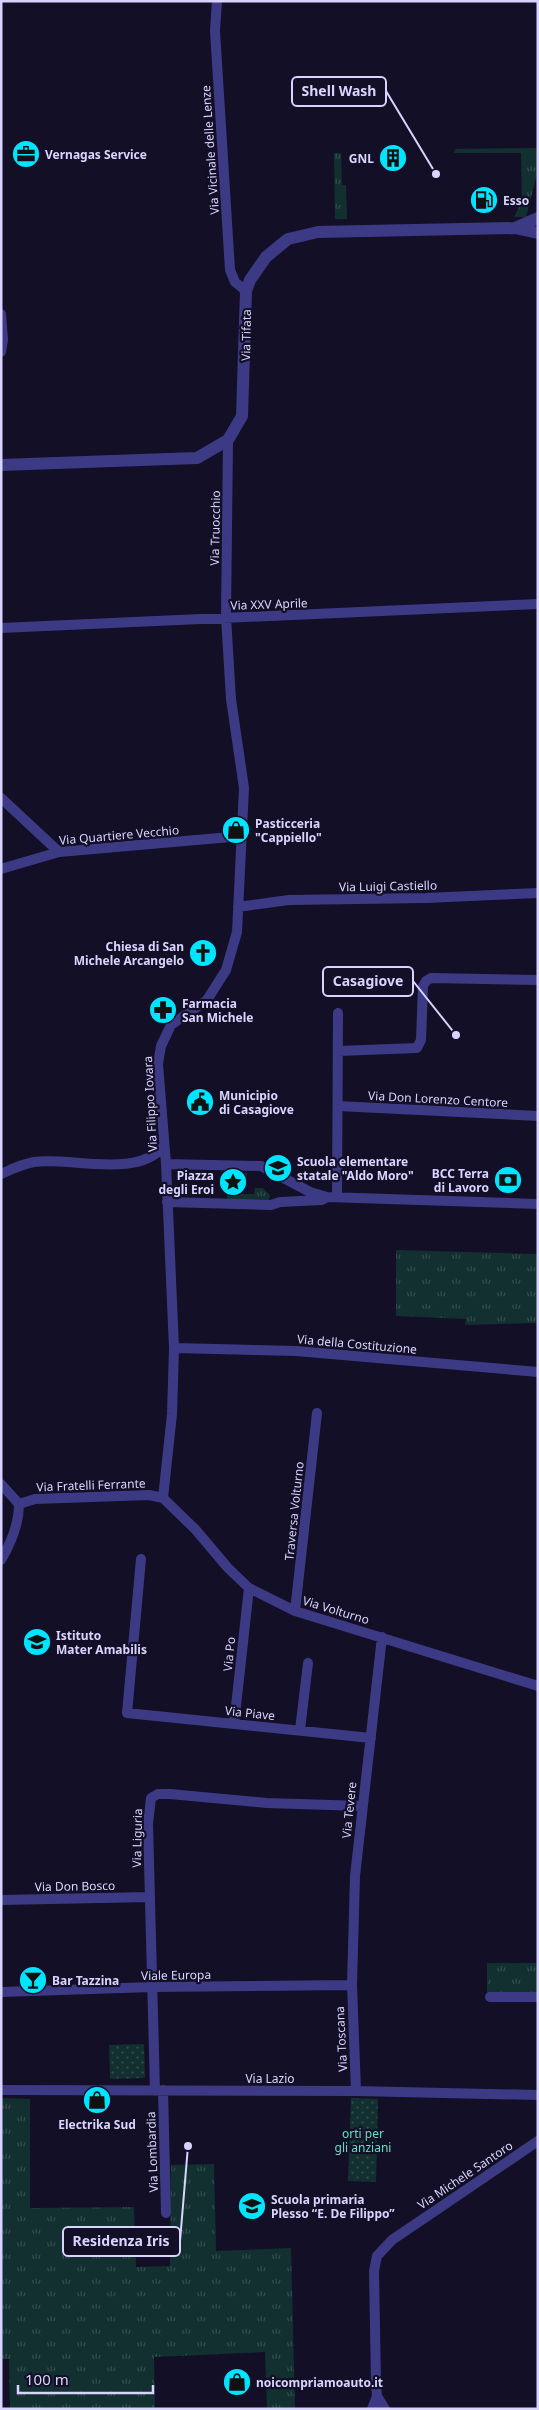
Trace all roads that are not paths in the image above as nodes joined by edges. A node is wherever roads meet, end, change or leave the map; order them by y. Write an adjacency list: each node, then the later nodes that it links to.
1 (217, 1): 5 (street, Via Vicinale delle Lenze)
2 (538, 218): 3 (street, Via Tifata)
3 (515, 228): 4 (street, Via Tifata); 5 (street, Via Tifata)
4 (538, 233)
5 (246, 291): 8 (street, Via Tifata)
6 (1, 314): 7 (street)
7 (1, 352)
8 (228, 440): 9 (street, Via Tifata); 11 (street, Via Truocchio)
9 (1, 465)
10 (538, 604): 11 (street, Via XXV Aprile)
11 (226, 617): 12 (street, Via XXV Aprile); 14 (street, Via Filippo Iovara)
12 (1, 628)
13 (1, 798): 15 (street)
14 (242, 836): 15 (street, Via Quartiere Vecchio); 18 (street, Via Filippo Iovara)
15 (59, 852): 16 (street, Via Quartiere Vecchio)
16 (1, 870)
17 (538, 893): 18 (street, Via Luigi Castiello)
18 (238, 906): 24 (street, Via Filippo Iovara)
19 (538, 980): 21 (street)
20 (338, 1013): 21 (street)
21 (338, 1051): 22 (street)
22 (338, 1106): 23 (street, Via Don Lorenzo Centore); 27 (street)
23 (538, 1116)
24 (164, 1146): 25 (street, Via Filippo Iovara); 26 (street)
25 (166, 1164): 27 (street); 28 (street, Via Filippo Iovara)
26 (1, 1174)
27 (332, 1197): 28 (street); 29 (street)
28 (167, 1202): 30 (street, Via Filippo Iovara)
29 (538, 1204)
30 (174, 1348): 31 (street, Via della Costituzione); 34 (street, Via Filippo Iovara)
31 (538, 1372)
32 (317, 1413): 39 (street, Traversa Volturno)
33 (1, 1484): 35 (street)
34 (163, 1498): 35 (street, Via Fratelli Ferrante); 38 (street, Via Volturno)
35 (19, 1504): 37 (street)
36 (142, 1559): 43 (street, Via Piave)
37 (1, 1560)
38 (249, 1588): 39 (street, Via Volturno); 43 (street, Via Po)
39 (295, 1611): 40 (street, Via Volturno)
40 (382, 1637): 42 (street, Via Volturno); 45 (street, Via Tevere)
41 (308, 1663): 44 (street)
42 (538, 1686)
43 (234, 1724): 44 (street, Via Piave)
44 (300, 1730): 45 (street, Via Piave)
45 (371, 1738): 46 (street, Via Tevere)
46 (362, 1806): 47 (street, Via Liguria); 49 (street, Via Tevere)
47 (150, 1897): 48 (street, Via Don Bosco); 50 (street, Via Liguria)
48 (1, 1900)
49 (352, 1985): 50 (street, Viale Europa); 56 (street, Via Toscana)
50 (152, 1987): 51 (street, Viale Europa); 55 (street, Via Liguria)
51 (1, 1992)
52 (490, 1997): 53 (street)
53 (538, 1997)
54 (1, 2090): 55 (street, Via Lazio)
55 (159, 2090): 56 (street, Via Lazio); 59 (street, Via Lombardia)
56 (356, 2091): 57 (street, Via Lazio)
57 (538, 2095)
58 (538, 2141): 60 (street, Via Michele Santoro)
59 (166, 2213)
60 (377, 2396): 61 (street, Via Michele Santoro); 62 (street)
61 (372, 2409)
62 (385, 2409)

